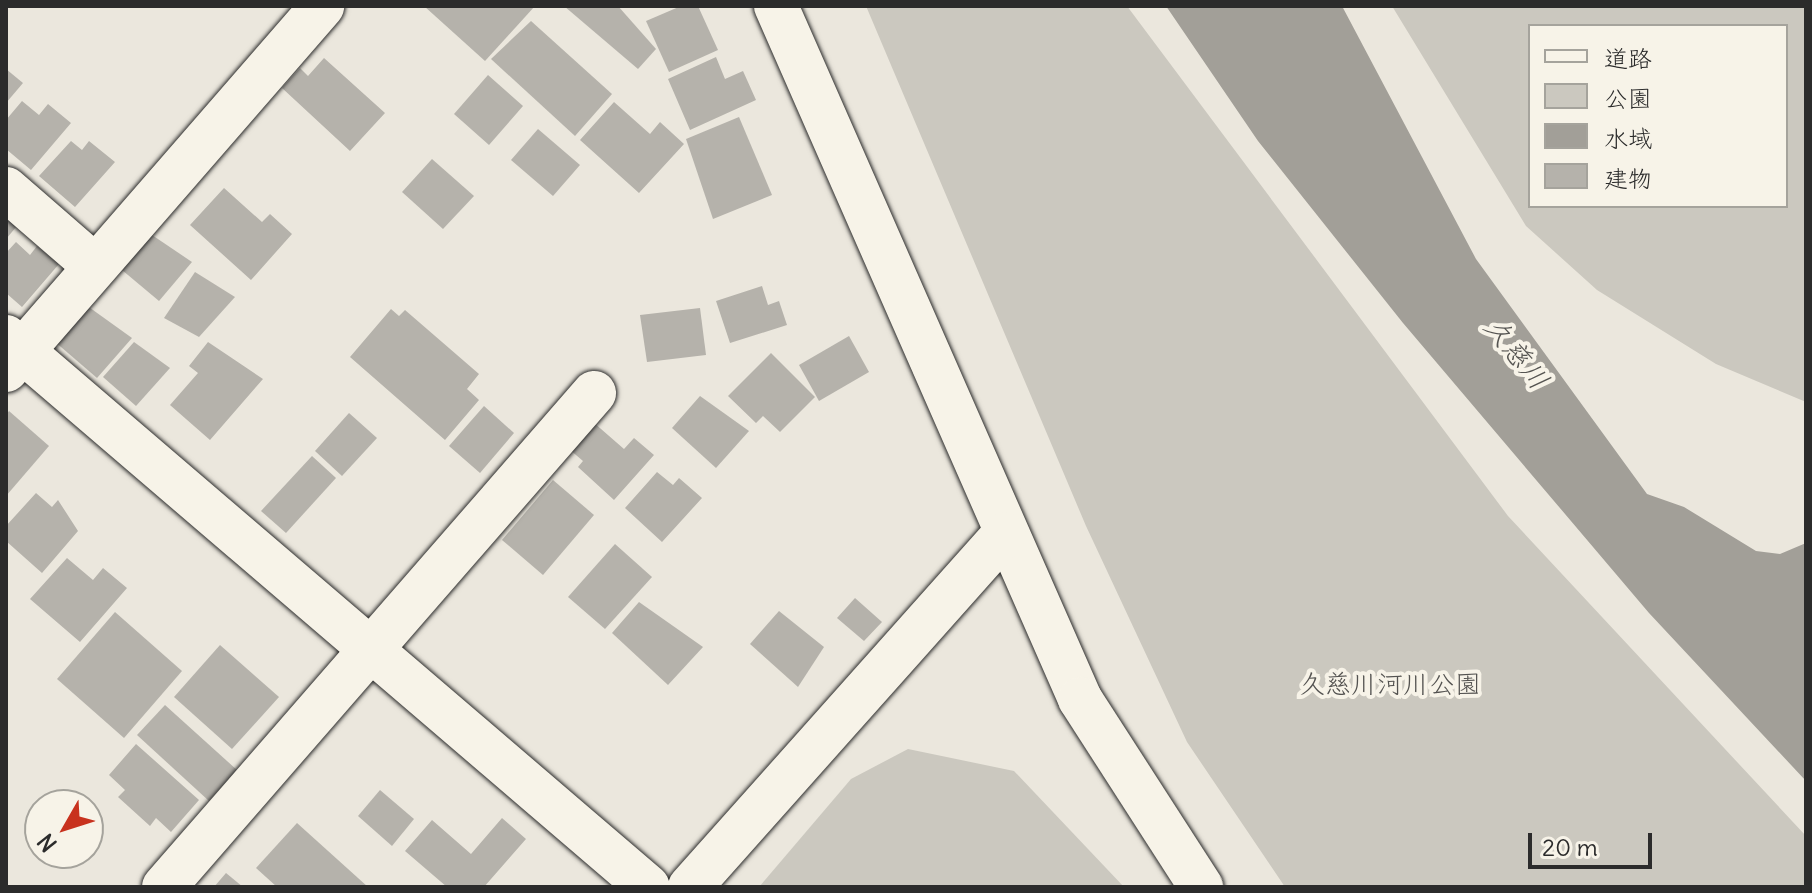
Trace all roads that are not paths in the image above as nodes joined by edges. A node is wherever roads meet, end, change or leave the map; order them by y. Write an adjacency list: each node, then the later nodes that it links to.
1 (322, 6): 4 (street)
2 (776, 6): 7 (street)
3 (6, 189): 4 (street)
4 (95, 266): 5 (street)
5 (11, 352): 8 (street)
6 (594, 393): 8 (street)
7 (1004, 534): 11 (street); 12 (street)
8 (371, 651): 9 (street); 10 (street)
9 (164, 887)
10 (648, 887)
11 (690, 887)
12 (1201, 887)

